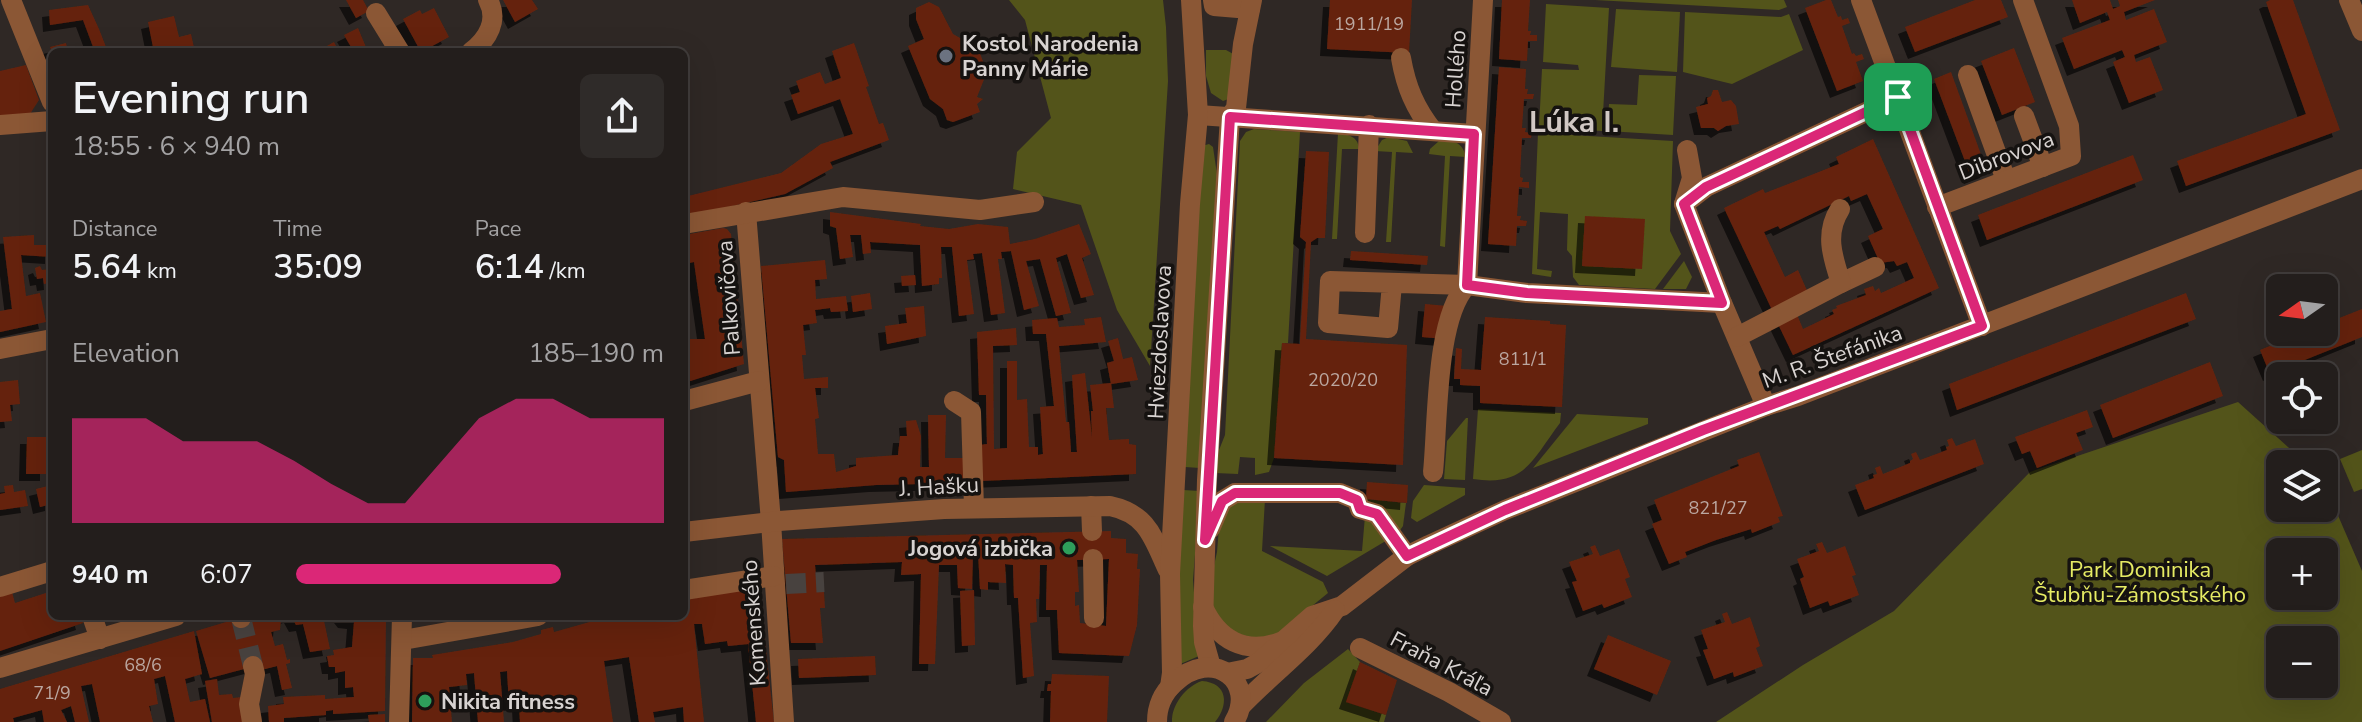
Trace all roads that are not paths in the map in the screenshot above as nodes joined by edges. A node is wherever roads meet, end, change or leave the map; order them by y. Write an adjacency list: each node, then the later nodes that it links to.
1 (11, 0): 16 (street)
2 (488, 0): 13 (street)
3 (1191, 0): 21 (street, Hviezdoslavova)
4 (1213, 0): 9 (street)
5 (1483, 0): 25 (street, Hollého)
6 (1861, 0): 17 (street, Dibrovova)
7 (2023, 0): 27 (street, Dibrovova)
8 (2349, 0): 11 (street)
9 (1251, 4): 19 (street)
10 (376, 13): 12 (street)
11 (2362, 31)
12 (398, 48)
13 (475, 48)
14 (1401, 58): 24 (street)
15 (1968, 75): 29 (street)
16 (48, 92)
17 (1898, 97): 31 (street); 32 (street, Dibrovova)
18 (2024, 116): 27 (street)
19 (1230, 117): 21 (street); 23 (street); 56 (street)
20 (48, 121): 22 (street)
21 (1197, 123): 60 (street, Hviezdoslavova)
22 (0, 125)
23 (1369, 125): 24 (street); 36 (street)
24 (1433, 131): 25 (street)
25 (1474, 134): 40 (street, Hollého)
26 (1687, 150): 31 (street)
27 (2043, 167): 29 (street, Dibrovova)
28 (2362, 179): 42 (street, M. R. Štefánika)
29 (2006, 180): 32 (street, Dibrovova)
30 (1034, 202): 34 (street)
31 (1684, 204): 41 (street)
32 (1937, 207): 42 (street, Dibrovova)
33 (1840, 209): 38 (street)
34 (746, 212): 35 (street); 46 (street, Palkovičova)
35 (688, 223)
36 (1365, 233)
37 (1875, 267): 38 (street)
38 (1841, 283): 43 (street)
39 (1392, 284): 40 (street)
40 (1467, 285): 41 (street); 50 (street)
41 (1722, 303): 43 (street)
42 (1982, 326): 49 (street, M. R. Štefánika)
43 (1737, 337): 49 (street)
44 (48, 340): 45 (street)
45 (0, 349)
46 (759, 381): 47 (street); 53 (street, Palkovičova)
47 (688, 400)
48 (954, 401): 52 (street)
49 (1766, 406): 57 (street, M. R. Štefánika)
50 (1433, 472)
51 (1101, 506): 52 (street, J. Hašku); 54 (street); 60 (street)
52 (974, 508): 53 (street, J. Hašku)
53 (771, 522): 55 (street, J. Hašku); 61 (street, Komenského)
54 (1092, 531)
55 (688, 532)
56 (1205, 540): 57 (street); 64 (street)
57 (1407, 556): 65 (street, M. R. Štefánika)
58 (1093, 559): 66 (street)
59 (48, 572): 62 (street)
60 (1170, 574): 78 (street, Hviezdoslavova)
61 (778, 582): 63 (street); 83 (street, Komenského)
62 (0, 587)
63 (688, 590)
64 (1202, 605): 73 (street); 77 (street)
65 (1335, 610): 73 (street, M. R. Štefánika); 80 (street, M. R. Štefánika)
66 (1094, 618)
67 (93, 620): 71 (street)
68 (163, 620): 71 (street)
69 (402, 620): 72 (street)
70 (516, 620): 72 (street)
71 (100, 639): 76 (street)
72 (403, 640): 82 (street)
73 (1280, 642): 77 (street, M. R. Štefánika)
74 (1360, 648): 79 (street, Fraňa Kráľa)
75 (253, 666): 81 (street)
76 (0, 668)
77 (1219, 670): 78 (street, M. R. Štefánika); 80 (street)
78 (1170, 687): 84 (street, Hviezdoslavova)
79 (1462, 699): 85 (street); 86 (street, Fraňa Kráľa)
80 (1237, 715)
81 (252, 722)
82 (399, 722)
83 (784, 722)
84 (1157, 722)
85 (1459, 722)
86 (1501, 722)

